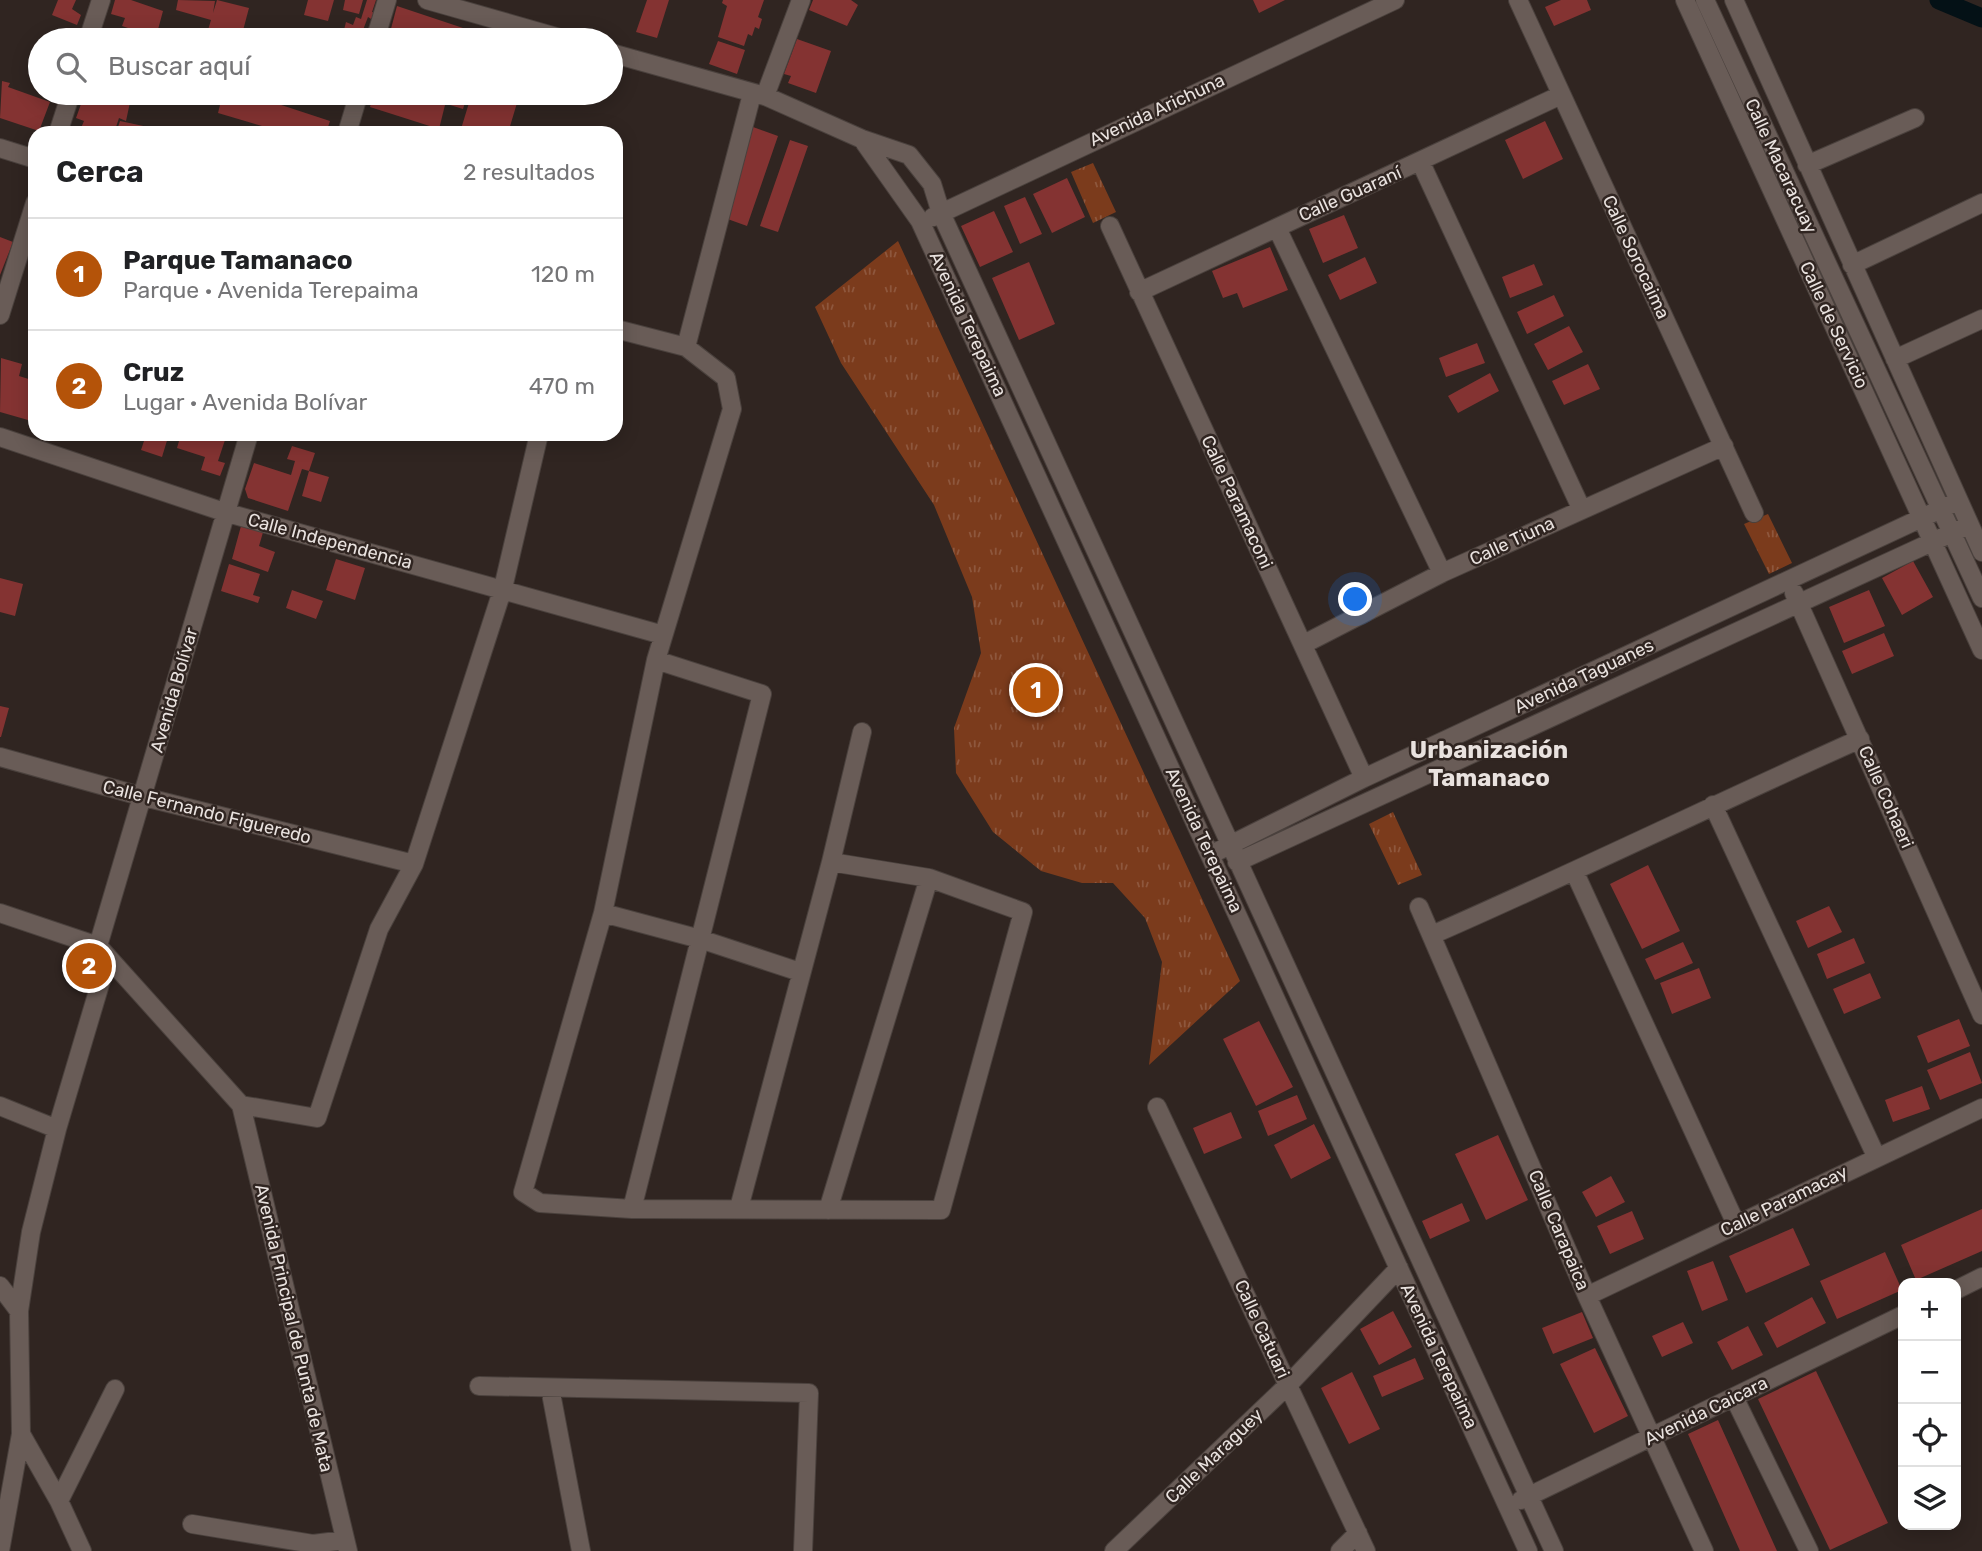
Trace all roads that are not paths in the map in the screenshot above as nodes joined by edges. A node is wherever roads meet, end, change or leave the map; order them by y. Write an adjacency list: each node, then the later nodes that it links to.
1 (102, 0): 10 (street)
2 (387, 0): 11 (street)
3 (427, 0): 12 (street)
4 (801, 0): 14 (street)
5 (1395, 0): 27 (street, Avenida Arichuna)
6 (1518, 0): 15 (street, Calle Sorocaima)
7 (1685, 0): 48 (street, Calle de Servicio)
8 (1705, 0): 45 (street, Calle Macaracuay)
9 (1734, 0): 25 (street, Calle Macaracuay)
10 (92, 28)
11 (379, 28)
12 (525, 28)
13 (623, 56): 14 (street, Avenida Terepaima)
14 (758, 95): 21 (street, Avenida Terepaima); 37 (street)
15 (1561, 95): 24 (street, Calle Guaraní); 42 (street, Calle Sorocaima)
16 (67, 105): 19 (street)
17 (355, 105): 20 (street)
18 (1915, 118): 25 (street)
19 (60, 126)
20 (349, 126)
21 (862, 139): 27 (street, Avenida Terepaima); 28 (street, Avenida Terepaima)
22 (0, 148): 23 (street)
23 (28, 157)
24 (1421, 163): 31 (street, Calle Guaraní); 44 (street)
25 (1807, 165): 32 (street, Calle Macaracuay)
26 (1982, 203): 32 (street)
27 (941, 214): 28 (street, Avenida Arichuna); 68 (street, Avenida Terepaima)
28 (920, 221): 69 (street, Avenida Terepaima)
29 (28, 225): 34 (street)
30 (1110, 226): 33 (street, Calle Paramaconi)
31 (1277, 228): 33 (street, Calle Guaraní); 53 (street)
32 (1852, 265): 38 (street, Calle Macaracuay)
33 (1139, 292): 59 (street, Calle Paramaconi)
34 (0, 315)
35 (1982, 320): 38 (street)
36 (623, 332): 37 (street)
37 (686, 347): 58 (street)
38 (1895, 359): 43 (street, Calle Macaracuay)
39 (0, 437): 46 (street, Calle Independencia)
40 (247, 441): 46 (street, Avenida Bolívar)
41 (537, 441): 55 (street)
42 (1724, 446): 44 (street, Calle Tiuna); 47 (street, Calle Sorocaima)
43 (1958, 501): 45 (street, Avenida Taguanes); 49 (street, Calle Macaracuay)
44 (1581, 508): 53 (street, Calle Tiuna)
45 (1940, 509): 48 (street, Avenida Taguanes); 50 (street, Calle Macaracuay)
46 (224, 512): 55 (street, Calle Independencia); 66 (street, Avenida Bolívar)
47 (1755, 513)
48 (1922, 517): 51 (street, Calle de Servicio); 54 (street, Avenida Taguanes)
49 (1969, 525): 50 (street, Avenida Taguanes); 52 (street, Calle Macaracuay)
50 (1952, 532): 51 (street, Avenida Taguanes); 56 (street, Calle Macaracuay)
51 (1932, 541): 57 (street, Avenida Taguanes); 60 (street, Calle de Servicio)
52 (1982, 552)
53 (1443, 573): 59 (street, Calle Tiuna)
54 (1789, 580): 57 (street, Calle Cohaeri); 65 (street, Avenida Taguanes)
55 (503, 588): 58 (street, Calle Independencia); 71 (street)
56 (1982, 598)
57 (1799, 603): 63 (street, Calle Cohaeri); 68 (street, Avenida Taguanes)
58 (663, 635): 61 (street)
59 (1304, 644): 65 (street, Calle Paramaconi)
60 (1982, 650)
61 (656, 660): 76 (street); 78 (street)
62 (862, 732): 70 (street)
63 (1860, 738): 67 (street); 81 (street, Calle Cohaeri)
64 (0, 757): 66 (street, Calle Fernando Figueredo)
65 (1364, 778): 68 (street, Avenida Taguanes)
66 (144, 797): 71 (street, Calle Fernando Figueredo); 79 (street, Avenida Bolívar)
67 (1713, 805): 72 (street); 87 (street)
68 (1233, 854): 69 (street, Avenida Taguanes); 106 (street, Avenida Terepaima)
69 (1211, 855): 92 (street, Avenida Terepaima)
70 (831, 862): 73 (street); 80 (street)
71 (414, 864): 82 (street)
72 (1575, 873): 77 (street); 91 (street)
73 (929, 878): 90 (street); 90 (street)
74 (1419, 907): 77 (street, Calle Carapaica)
75 (0, 913): 79 (street)
76 (603, 913): 78 (street); 89 (street)
77 (1432, 935): 96 (street, Calle Carapaica)
78 (700, 939): 80 (street); 89 (street)
79 (98, 946): 82 (street); 86 (street)
80 (800, 972): 88 (street)
81 (1982, 1015)
82 (241, 1105): 111 (street, Avenida Principal de Punta de Mata)
83 (0, 1106): 86 (street)
84 (1157, 1107): 99 (street, Calle Catuari)
85 (1982, 1108): 87 (street, Calle Paramacay)
86 (57, 1129): 97 (street)
87 (1876, 1156): 91 (street, Calle Paramacay)
88 (739, 1208): 89 (street); 90 (street)
89 (632, 1209)
90 (828, 1210)
91 (1736, 1224): 96 (street, Calle Paramacay)
92 (1399, 1268): 99 (street, Calle Maraguey); 108 (street, Avenida Terepaima)
93 (1982, 1277): 95 (street)
94 (0, 1286): 97 (street)
95 (1961, 1288)
96 (1587, 1296): 105 (street, Calle Carapaica)
97 (19, 1311): 104 (street)
98 (1898, 1317): 103 (street, Avenida Caicara)
99 (1288, 1385): 110 (street, Calle Catuari); 116 (street, Calle Maraguey)
100 (480, 1386): 101 (street)
101 (550, 1388): 114 (street); 115 (street)
102 (115, 1389): 107 (street)
103 (1734, 1397): 105 (street, Avenida Caicara); 122 (street)
104 (21, 1434): 107 (street); 112 (street)
105 (1652, 1437): 106 (street, Avenida Caicara); 121 (street, Calle Carapaica)
106 (1530, 1496): 108 (street, Avenida Caicara); 120 (street, Avenida Terepaima)
107 (59, 1501): 113 (street)
108 (1508, 1506): 119 (street, Avenida Terepaima)
109 (192, 1524): 111 (street)
110 (1358, 1533): 117 (street); 118 (street, Calle Catuari)
111 (346, 1545)
112 (1, 1551)
113 (82, 1551)
114 (581, 1551)
115 (803, 1551)
116 (1114, 1551)
117 (1339, 1551)
118 (1366, 1551)
119 (1528, 1551)
120 (1554, 1551)
121 (1704, 1551)
122 (1809, 1551)

